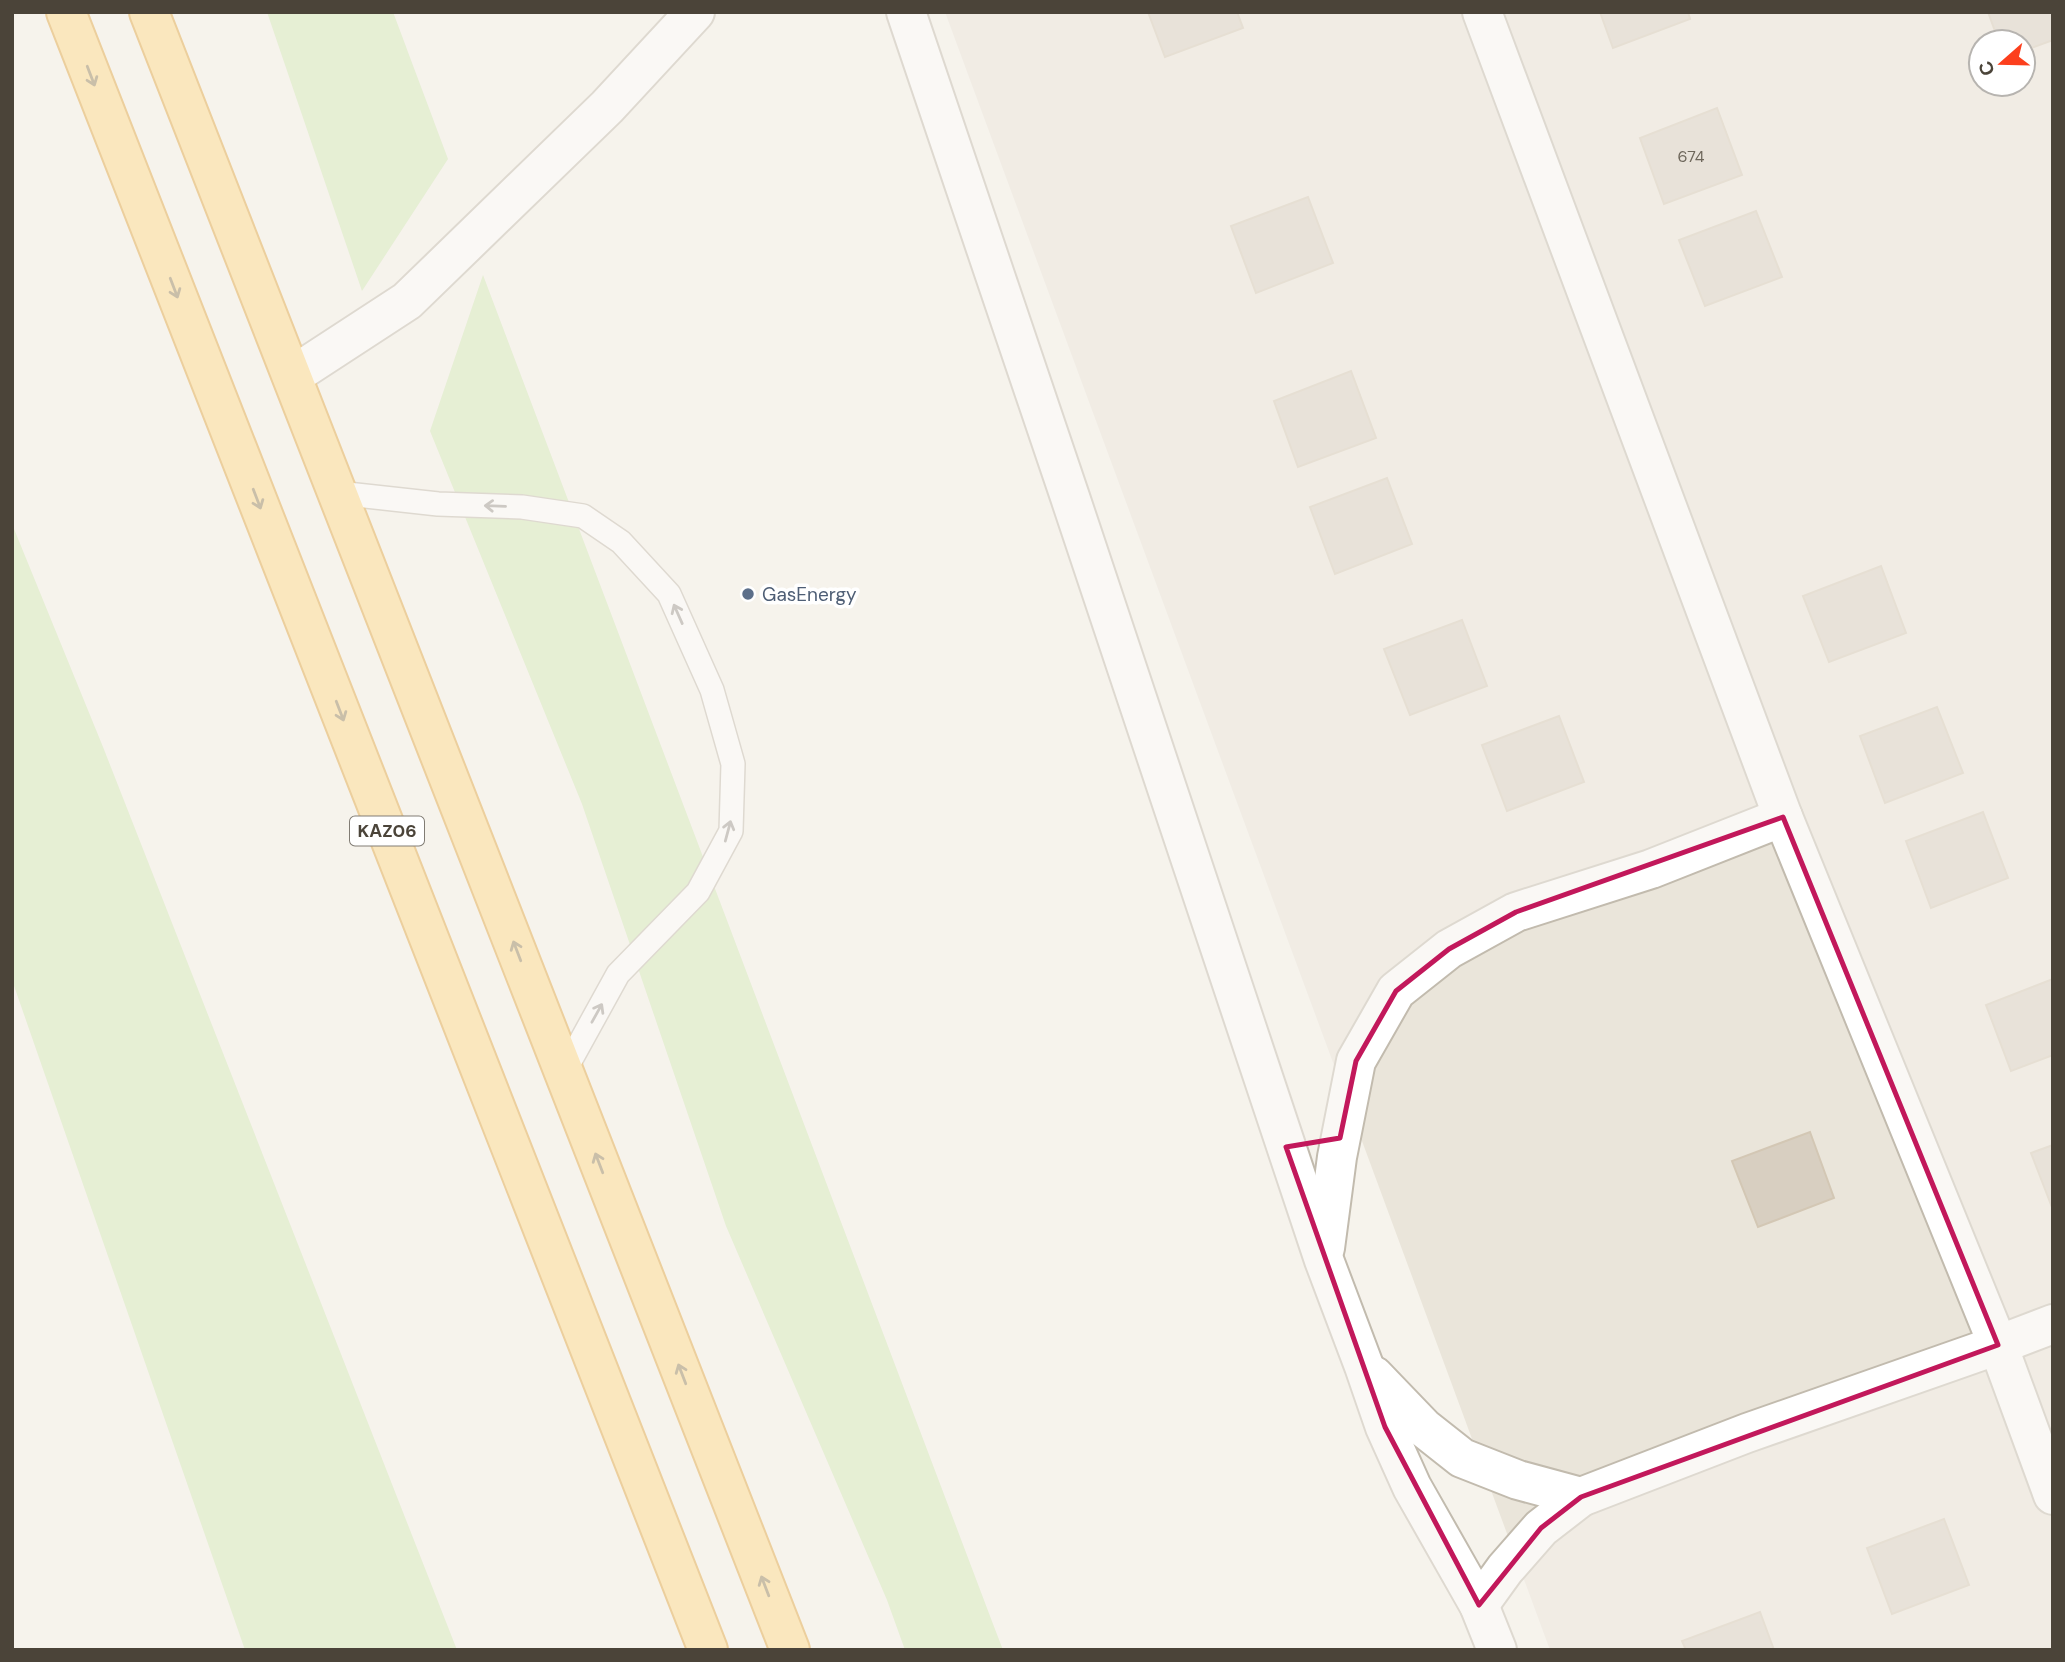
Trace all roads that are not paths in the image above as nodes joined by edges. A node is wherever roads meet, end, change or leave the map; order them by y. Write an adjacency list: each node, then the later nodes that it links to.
1 (66, 12): 19 (highway, KАZ06, one-way to 19)
2 (149, 12): 6 (highway)
3 (695, 12): 6 (street)
4 (906, 12): 11 (street)
5 (1482, 12): 8 (street)
6 (292, 376): 7 (highway)
7 (338, 494): 9 (highway, one-way to 7); 9 (lane, one-way to 7)
8 (1783, 817): 10 (street); 14 (street)
9 (564, 1073): 20 (highway, one-way to 9)
10 (1340, 1138): 11 (street); 12 (street)
11 (1286, 1147): 12 (street)
12 (1324, 1260): 15 (street)
13 (2053, 1324): 14 (street)
14 (1998, 1345): 16 (street); 17 (street)
15 (1364, 1366): 17 (street); 18 (street)
16 (2053, 1495)
17 (1581, 1497): 18 (street)
18 (1479, 1605): 21 (street)
19 (708, 1650)
20 (790, 1650)
21 (1497, 1650)

